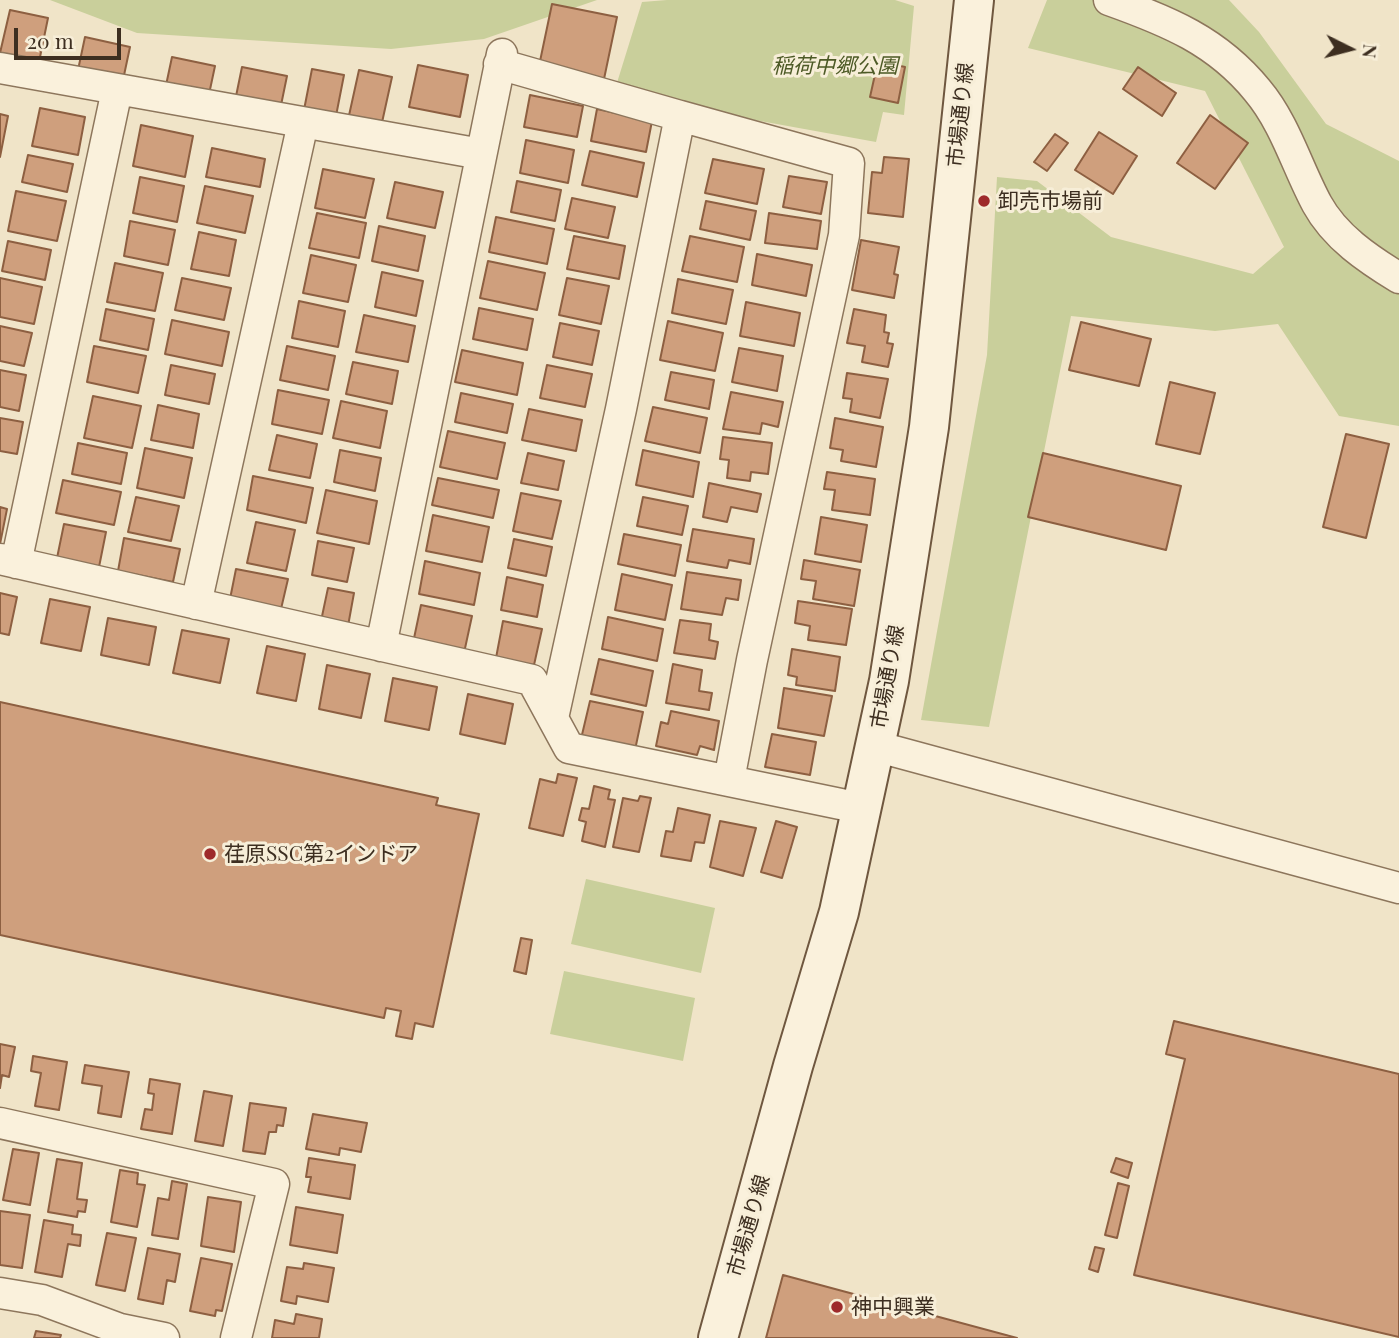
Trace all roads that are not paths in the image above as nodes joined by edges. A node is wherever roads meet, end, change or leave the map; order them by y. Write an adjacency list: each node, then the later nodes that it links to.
1 (974, 0): 13 (street, 市場通り線)
2 (1109, 0): 8 (street)
3 (0, 68): 4 (street)
4 (117, 90): 6 (street); 9 (street)
5 (680, 116): 7 (street); 12 (street); 14 (street)
6 (303, 123): 7 (street); 10 (street)
7 (481, 154): 11 (street)
8 (1399, 278)
9 (8, 561): 10 (street)
10 (196, 604): 11 (street)
11 (381, 646): 12 (street)
12 (553, 718): 14 (street)
13 (875, 746): 15 (street, 市場通り線); 16 (street)
14 (729, 780): 15 (street)
15 (860, 808): 21 (street, 市場通り線)
16 (1399, 888)
17 (0, 1123): 20 (street)
18 (0, 1293): 19 (street)
19 (164, 1338)
20 (236, 1338)
21 (718, 1338)

